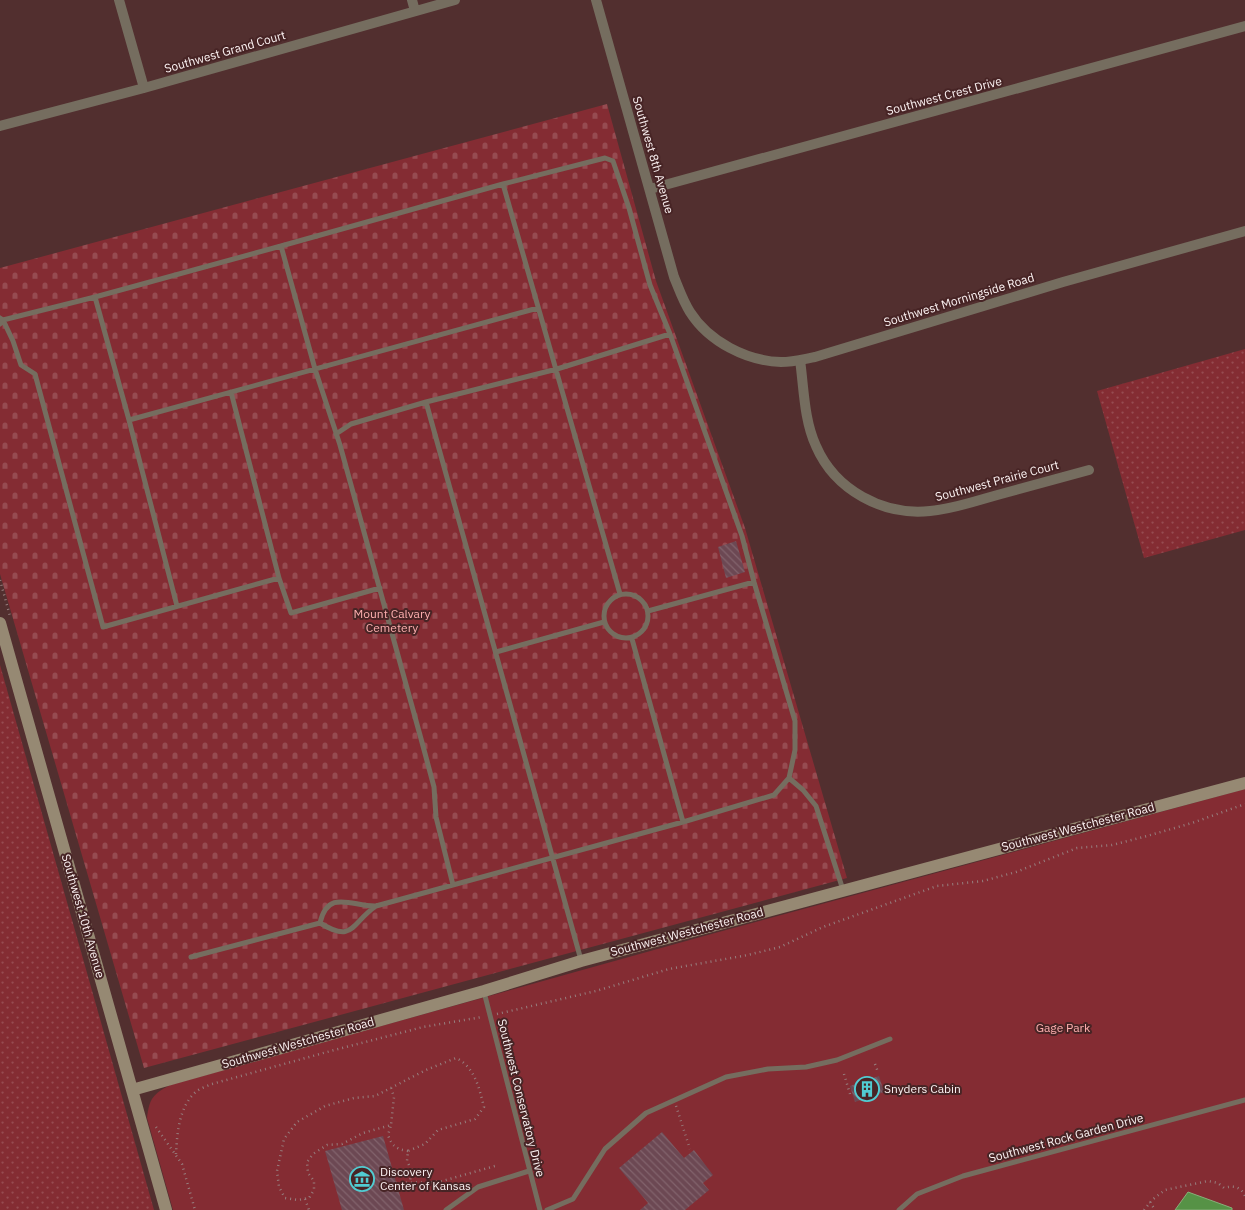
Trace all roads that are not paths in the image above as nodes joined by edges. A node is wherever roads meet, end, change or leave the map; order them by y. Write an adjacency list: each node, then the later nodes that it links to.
1 (119, 0): 7 (street)
2 (412, 0): 5 (street)
3 (455, 0): 5 (street, Southwest Grand Court)
4 (596, 0): 10 (street, Southwest 8th Avenue)
5 (415, 11): 7 (street, Southwest Grand Court)
6 (1245, 26): 10 (street, Southwest Crest Drive)
7 (144, 88): 8 (street, Southwest Grand Court)
8 (0, 126)
9 (504, 184): 12 (lane); 14 (lane); 17 (lane)
10 (650, 189): 15 (street, Southwest 8th Avenue)
11 (1245, 232): 18 (street, Southwest Morningside Road)
12 (281, 246): 13 (lane); 19 (lane)
13 (95, 297): 16 (lane); 23 (lane)
14 (538, 308): 19 (lane); 20 (lane)
15 (691, 314): 18 (street, Southwest Morningside Road)
16 (1, 321): 30 (lane)
17 (670, 334): 20 (lane); 27 (lane)
18 (800, 360): 25 (street, Southwest Prairie Court)
19 (315, 369): 21 (lane); 24 (lane)
20 (557, 369): 22 (lane); 29 (lane)
21 (230, 392): 23 (lane); 26 (lane)
22 (426, 402): 24 (lane); 35 (lane)
23 (129, 420): 30 (lane)
24 (336, 434): 28 (lane)
25 (1089, 470)
26 (280, 578): 28 (lane); 30 (lane)
27 (754, 582): 31 (lane); 36 (lane)
28 (380, 588): 40 (lane)
29 (620, 594): 31 (lane); 33 (lane)
30 (177, 606)
31 (648, 611): 34 (lane)
32 (0, 622): 48 (street, Southwest 10th Avenue)
33 (604, 622): 34 (lane); 35 (lane)
34 (632, 638): 38 (lane)
35 (496, 652): 39 (lane)
36 (789, 778): 38 (lane); 41 (lane)
37 (1245, 783): 41 (street, Southwest Westchester Road)
38 (684, 822): 39 (lane)
39 (554, 857): 40 (lane); 45 (lane)
40 (453, 885): 42 (lane)
41 (843, 891): 45 (street, Southwest Westchester Road)
42 (376, 906): 43 (lane); 43 (lane)
43 (320, 923): 44 (lane)
44 (191, 958)
45 (582, 961): 46 (street, Southwest Westchester Road)
46 (484, 991): 48 (street, Southwest Westchester Road); 50 (lane, Southwest Conservatory Drive)
47 (890, 1039): 54 (lane)
48 (132, 1090): 51 (street, Southwest 10th Avenue)
49 (1245, 1100): 55 (lane, Southwest Rock Garden Drive)
50 (529, 1171): 52 (lane); 53 (lane, Southwest Conservatory Drive)
51 (166, 1210)
52 (446, 1210)
53 (540, 1210)
54 (547, 1210)
55 (899, 1210)

